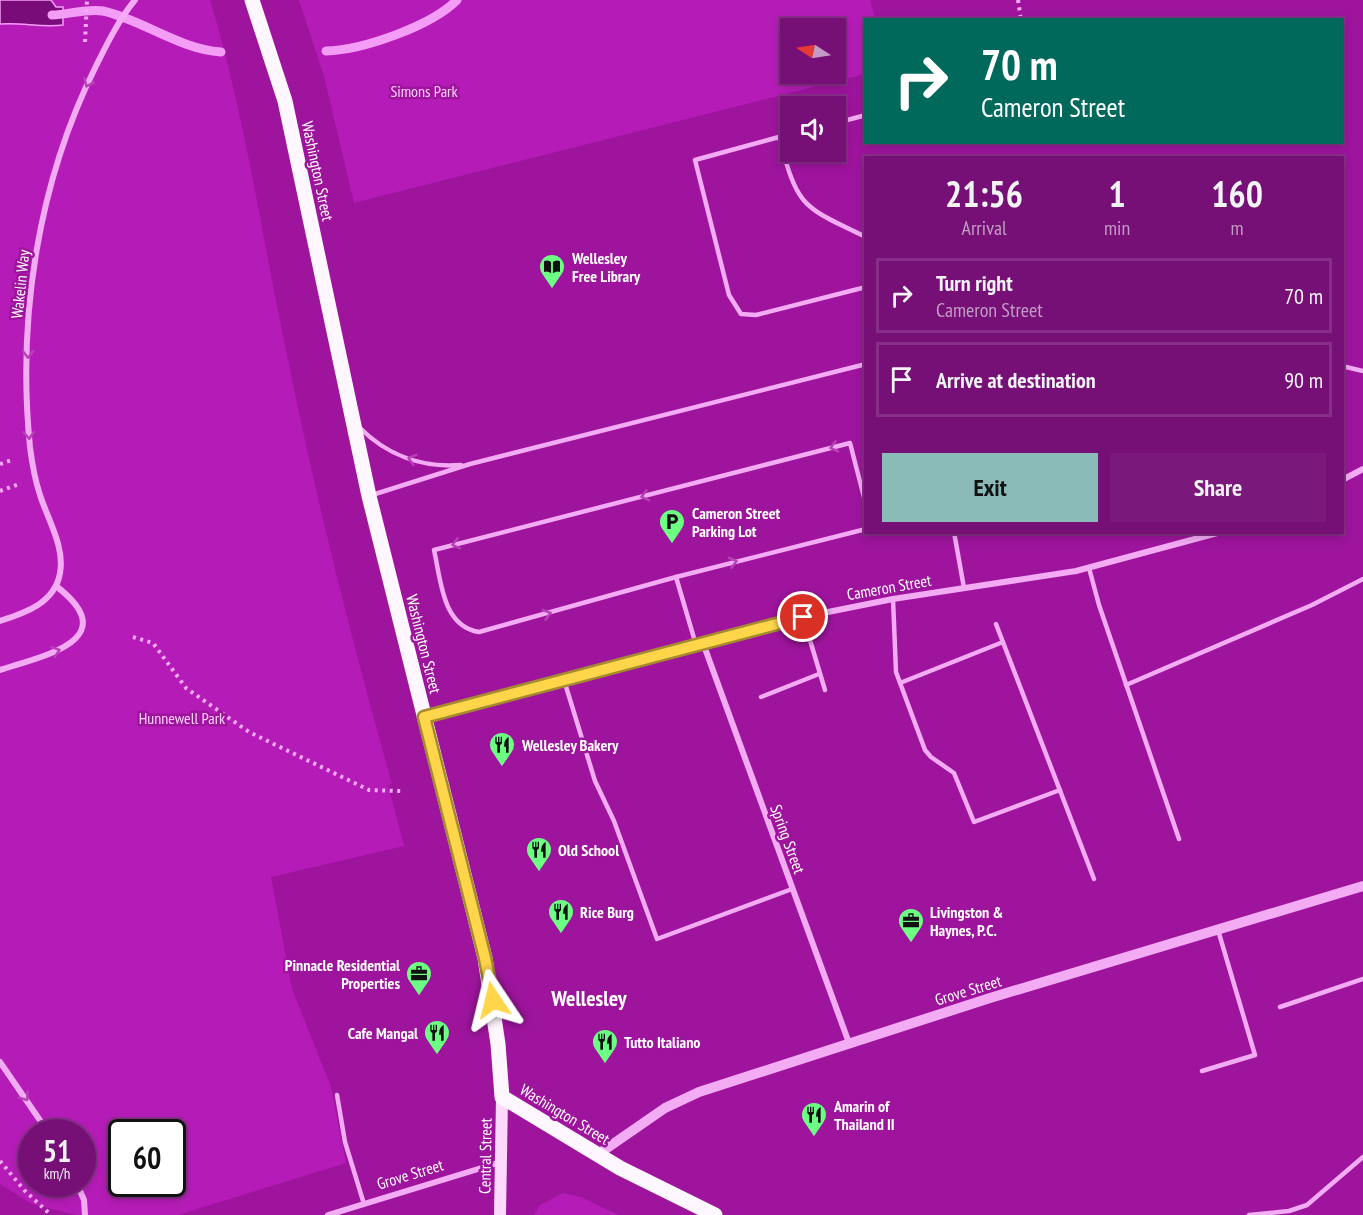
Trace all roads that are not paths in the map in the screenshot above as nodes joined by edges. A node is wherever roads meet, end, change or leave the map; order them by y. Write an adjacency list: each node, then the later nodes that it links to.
1 (135, 0): 23 (street, Wakelin Way, one-way to 23)
2 (252, 0): 11 (main road, Washington Street)
3 (864, 116): 4 (lane)
4 (846, 120)
5 (779, 137): 6 (lane); 7 (lane)
6 (864, 236)
7 (864, 288)
8 (864, 365): 12 (lane)
9 (1344, 366): 10 (lane)
10 (1363, 370)
11 (353, 421): 12 (lane, one-way to 11); 15 (main road, Washington Street)
12 (470, 464): 15 (lane)
13 (1363, 469): 14 (street)
14 (1344, 479)
15 (369, 496): 38 (main road, Washington Street)
16 (864, 497): 21 (lane, one-way to 21)
17 (864, 530): 21 (lane, one-way to 17)
18 (954, 534): 24 (lane)
19 (1212, 534): 20 (street, Cameron Street)
20 (1089, 568): 24 (street, Cameron Street); 35 (lane)
21 (676, 577): 30 (lane)
22 (1363, 579): 35 (lane)
23 (56, 586): 27 (street); 31 (street, one-way to 23)
24 (964, 588): 25 (street, Cameron Street)
25 (893, 599): 26 (street, Cameron Street); 34 (lane)
26 (803, 617): 30 (street, Cameron Street); 32 (lane)
27 (0, 621)
28 (996, 624): 29 (lane)
29 (1003, 642): 34 (lane); 39 (lane)
30 (699, 644): 33 (street, Cameron Street); 43 (street, Spring Street)
31 (0, 670)
32 (819, 675): 36 (lane); 37 (lane)
33 (564, 680): 38 (street, Cameron Street); 43 (lane)
34 (900, 683): 39 (lane)
35 (1126, 685): 40 (lane)
36 (825, 690)
37 (761, 696)
38 (424, 717): 51 (main road, Washington Street)
39 (1060, 790): 41 (lane)
40 (1179, 839)
41 (1094, 879)
42 (1363, 886): 44 (street, Grove Street)
43 (792, 890): 47 (street, Spring Street)
44 (1218, 930): 47 (street, Grove Street); 49 (lane)
45 (1363, 979): 46 (lane)
46 (1280, 1007)
47 (849, 1043): 53 (street, Grove Street)
48 (0, 1062): 52 (street, one-way to 52)
49 (1202, 1071)
50 (337, 1095): 57 (lane)
51 (502, 1097): 53 (main road, Washington Street); 55 (main road, Central Street)
52 (39, 1119)
53 (597, 1155): 62 (main road, Washington Street)
54 (1363, 1157): 58 (lane)
55 (501, 1162): 57 (street, Grove Street); 61 (main road, Central Street)
56 (83, 1197): 59 (street)
57 (364, 1204): 60 (street, Grove Street)
58 (1299, 1212): 63 (lane)
59 (85, 1215)
60 (328, 1215)
61 (500, 1215)
62 (715, 1215)
63 (1249, 1215)

